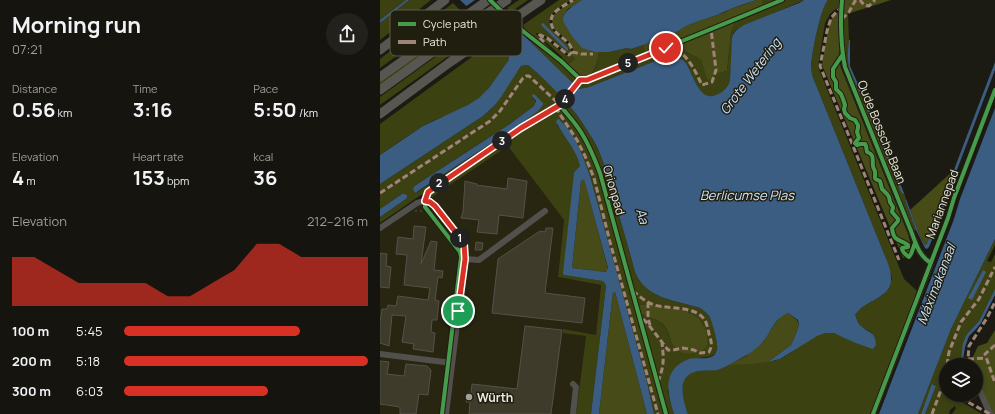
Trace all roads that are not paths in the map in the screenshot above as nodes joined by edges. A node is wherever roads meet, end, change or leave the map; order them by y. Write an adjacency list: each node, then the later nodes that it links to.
1 (445, 0): 6 (highway)
2 (488, 0): 7 (highway)
3 (541, 0): 9 (highway)
4 (842, 0): 27 (street, Oude Bossche Baan)
5 (506, 1): 8 (highway)
6 (432, 10)
7 (474, 10)
8 (492, 10)
9 (522, 13)
10 (390, 42): 11 (highway)
11 (380, 50)
12 (410, 56): 15 (highway)
13 (427, 56): 16 (highway)
14 (460, 56): 17 (highway)
15 (380, 78)
16 (380, 90)
17 (380, 114)
18 (545, 212): 20 (street)
19 (380, 228): 20 (street)
20 (465, 259): 22 (street)
21 (380, 354): 22 (street)
22 (452, 363): 25 (street)
23 (574, 384): 26 (street)
24 (983, 398): 28 (street)
25 (446, 414)
26 (573, 414)
27 (874, 414)
28 (990, 414)

